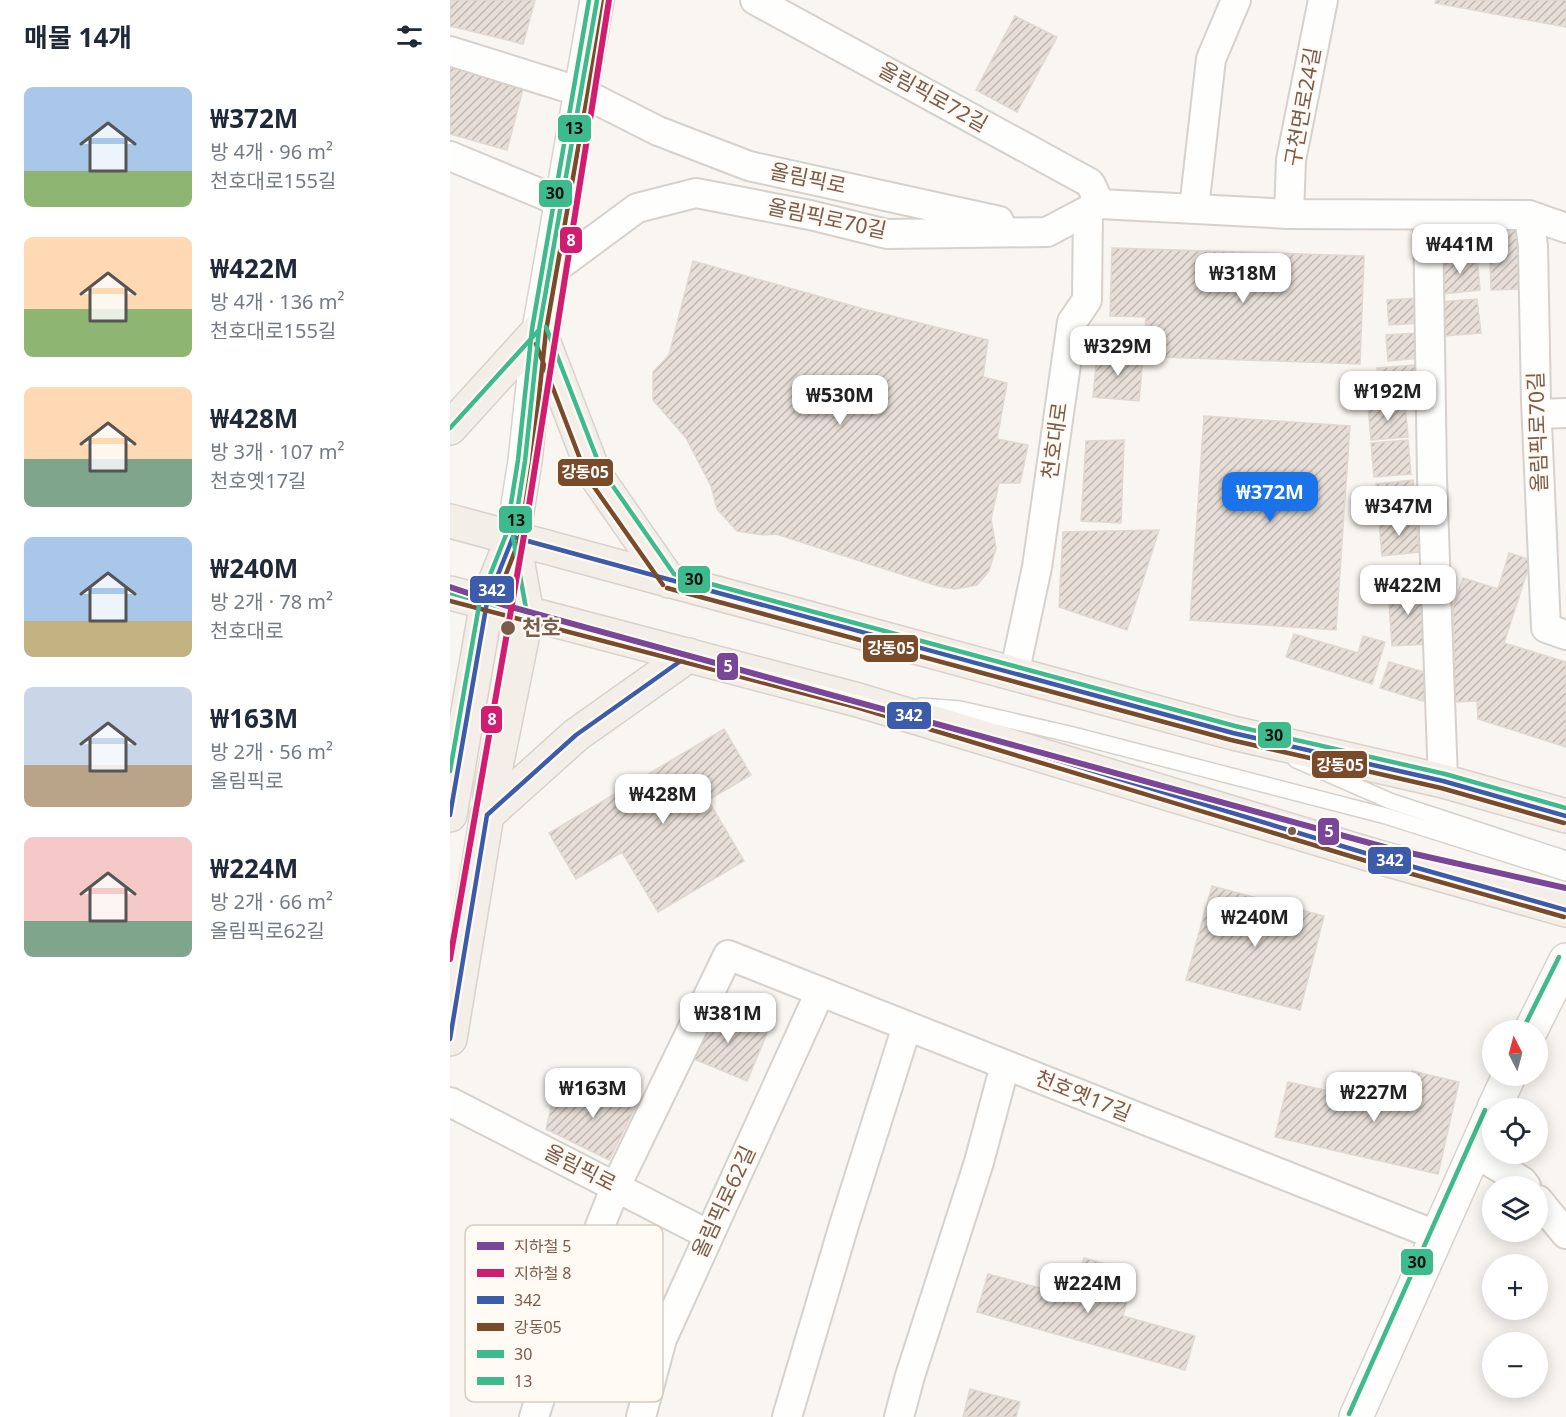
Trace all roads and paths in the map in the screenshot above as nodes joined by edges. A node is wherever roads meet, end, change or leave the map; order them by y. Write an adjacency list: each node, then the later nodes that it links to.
1 (597, 0): 6 (main road)
2 (755, 0): 9 (street, 올림픽로72길)
3 (1236, 0): 10 (street)
4 (1323, 0): 11 (street, 구천면로24길)
5 (450, 51): 6 (street, 올림픽로)
6 (581, 92): 8 (main road); 15 (street, 올림픽로)
7 (450, 156): 8 (street)
8 (561, 202): 16 (main road)
9 (1094, 207): 10 (street); 15 (street, 올림픽로70길); 29 (street, 천호대로)
10 (1194, 208): 11 (street)
11 (1289, 214): 12 (street)
12 (1428, 214): 13 (street); 33 (street)
13 (1529, 215): 14 (street); 19 (street, 올림픽로70길)
14 (1566, 228)
15 (1047, 232): 16 (street, 올림픽로70길)
16 (549, 273): 17 (main road)
17 (539, 330): 20 (main road); 22 (main road); 23 (main road)
18 (1566, 413): 19 (street)
19 (1537, 414): 27 (street, 올림픽로70길)
20 (450, 428)
21 (450, 521): 22 (main road)
22 (513, 537): 23 (main road); 25 (main road); 26 (main road)
23 (669, 581): 29 (main road)
24 (450, 593): 25 (main road)
25 (487, 602): 26 (main road); 31 (main road)
26 (527, 614): 28 (main road); 35 (main road)
27 (1566, 635)
28 (689, 656): 30 (main road); 35 (main road)
29 (1014, 675): 32 (main road)
30 (858, 700): 38 (lane); 39 (main road)
31 (464, 733): 34 (main road); 35 (main road)
32 (1233, 733): 33 (main road); 37 (lane)
33 (1443, 781): 36 (main road)
34 (451, 802)
35 (489, 805): 44 (main road)
36 (1566, 816)
37 (1566, 859)
38 (1566, 873)
39 (1566, 910)
40 (1566, 960): 42 (main road)
41 (820, 992): 43 (street, 천호옛17길); 50 (street, 천호옛17길); 54 (street, 올림픽로62길)
42 (1537, 1020)
43 (907, 1026): 45 (street, 천호옛17길); 61 (street)
44 (450, 1039)
45 (1005, 1065): 55 (street, 천호옛17길); 62 (street)
46 (450, 1102): 50 (street, 올림픽로)
47 (1482, 1137): 48 (main road)
48 (1475, 1153): 49 (street); 55 (main road)
49 (1514, 1176)
50 (616, 1186): 52 (street); 54 (street, 올림픽로)
51 (1548, 1212): 53 (street)
52 (600, 1225)
53 (1566, 1234)
54 (709, 1235): 56 (street, 올림픽로62길)
55 (1438, 1236): 63 (main road)
56 (663, 1337)
57 (539, 1402): 59 (street)
58 (645, 1402): 60 (street, 올림픽로62길)
59 (534, 1417)
60 (641, 1417)
61 (787, 1417)
62 (899, 1417)
63 (1356, 1417)

